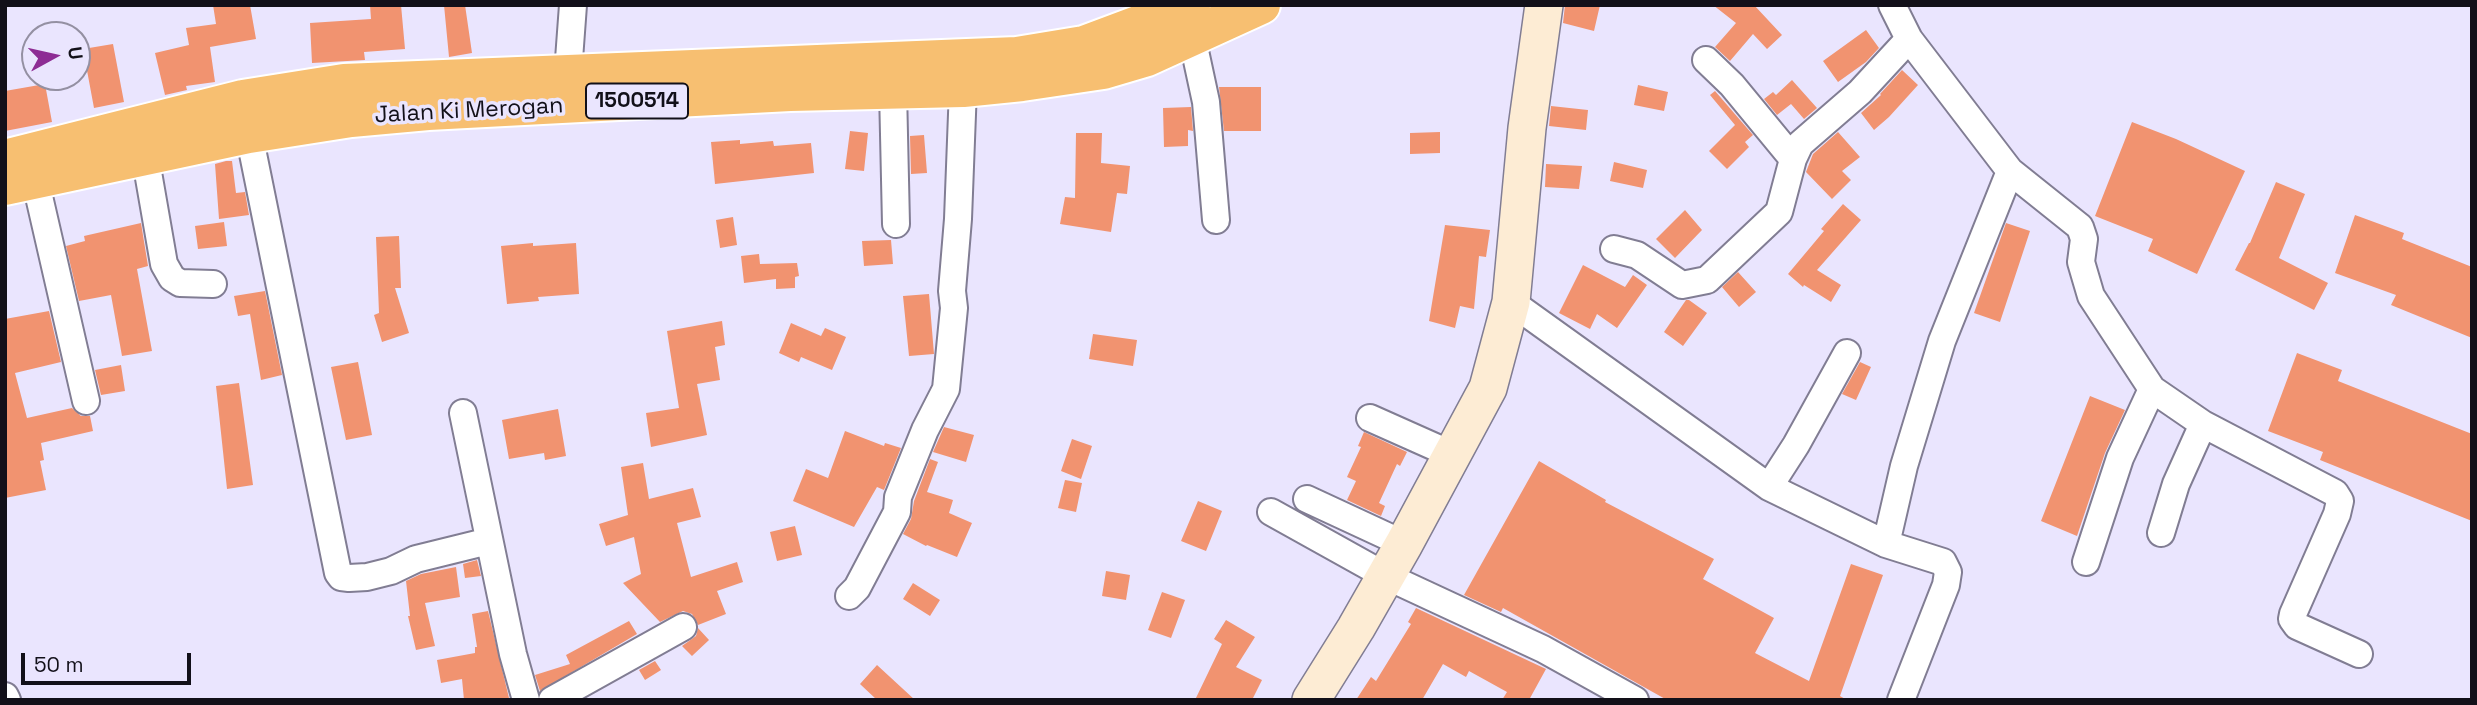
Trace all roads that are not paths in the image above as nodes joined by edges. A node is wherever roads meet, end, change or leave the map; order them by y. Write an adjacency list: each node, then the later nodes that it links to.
1 (573, 5): 8 (street)
2 (1261, 5): 5 (highway, Jalan Ki Merogan / 1500514)
3 (1544, 5): 21 (street)
4 (1892, 5): 6 (street)
5 (1192, 21): 8 (highway, Jalan Ki Merogan / 1500514); 9 (highway, Jalan Ki Merogan / 1500514); 17 (street)
6 (1909, 39): 14 (street); 15 (street)
7 (1706, 60): 14 (street)
8 (568, 73): 11 (highway, Jalan Ki Merogan / 1500514)
9 (964, 88): 10 (highway, Jalan Ki Merogan / 1500514); 38 (street)
10 (893, 90): 11 (highway, Jalan Ki Merogan / 1500514); 18 (street)
11 (424, 95): 12 (highway, Jalan Ki Merogan / 1500514); 16 (highway, Jalan Ki Merogan / 1500514)
12 (249, 134): 13 (highway, Jalan Ki Merogan / 1500514); 33 (street)
13 (145, 155): 16 (highway, Jalan Ki Merogan / 1500514); 20 (street)
14 (1793, 159): 19 (street)
15 (2010, 171): 23 (street); 35 (street)
16 (15, 175): 24 (street)
17 (1216, 220)
18 (896, 224)
19 (1614, 249)
20 (213, 284)
21 (1511, 302): 28 (street); 29 (street)
22 (1847, 353): 29 (street)
23 (2152, 389): 27 (street); 36 (street)
24 (86, 401)
25 (463, 413): 33 (street)
26 (1370, 418): 28 (street)
27 (2203, 424): 32 (street); 40 (street)
28 (1453, 454): 34 (street)
29 (1769, 487): 35 (street)
30 (1307, 499): 34 (street)
31 (1271, 512): 37 (street)
32 (2161, 533)
33 (489, 541): 41 (street)
34 (1404, 544): 37 (street)
35 (1886, 544): 45 (street)
36 (2086, 562)
37 (1386, 576): 43 (street); 44 (street)
38 (849, 596)
39 (683, 626): 42 (street)
40 (2358, 654)
41 (526, 700)
42 (552, 700)
43 (1311, 700)
44 (1635, 700)
45 (1901, 700)

